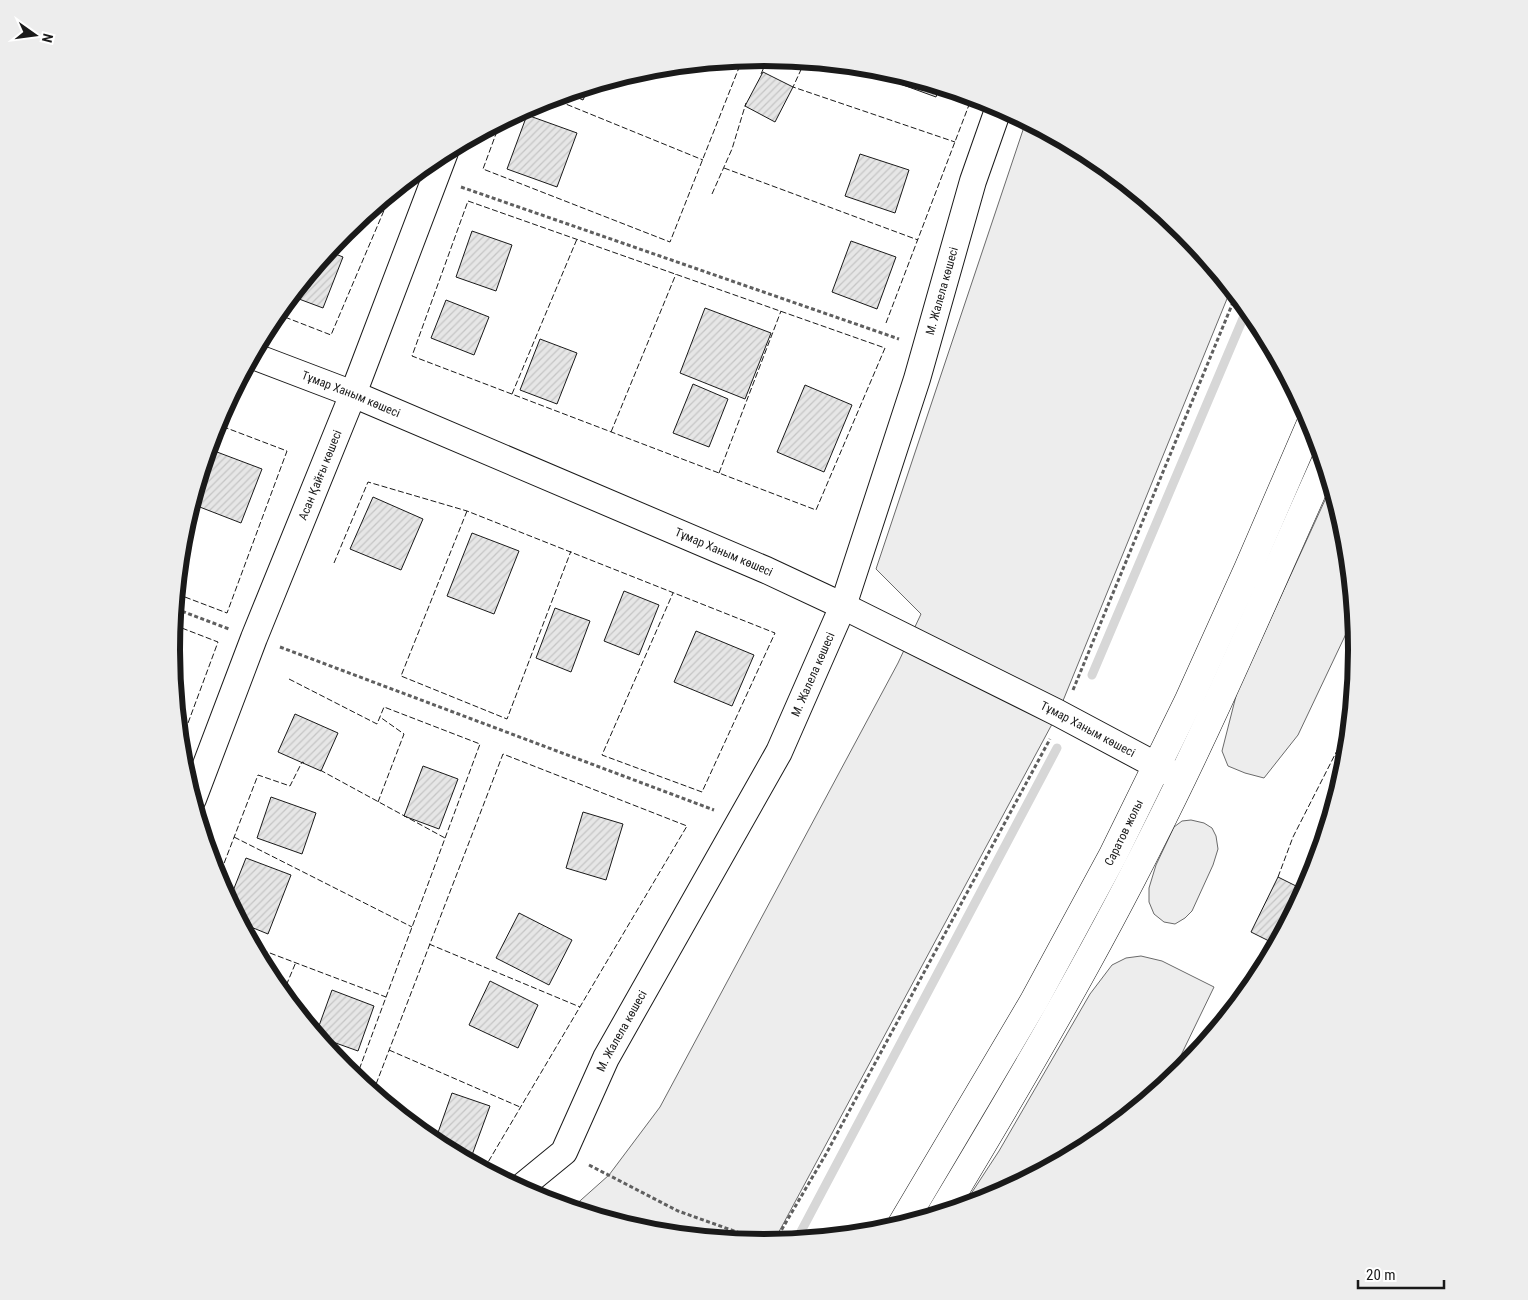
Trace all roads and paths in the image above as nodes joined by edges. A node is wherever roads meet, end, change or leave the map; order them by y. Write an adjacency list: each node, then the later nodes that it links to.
1 (996, 115): 5 (street, М. Жалела көшесі)
2 (440, 165): 3 (street, Асан Қайғы көшесі)
3 (435, 178): 5 (path); 7 (street, Асан Қайғы көшесі)
4 (1233, 303): 13 (path)
5 (926, 349): 10 (street, М. Жалела көшесі)
6 (258, 358): 7 (street, Тұмар Ханым көшесі)
7 (353, 394): 10 (street, Тұмар Ханым көшесі); 12 (street, Асан Қайғы көшесі)
8 (1306, 435): 14 (main road, Саратов жолы)
9 (1320, 473): 15 (main road)
10 (843, 606): 13 (street, Тұмар Ханым көшесі); 17 (street, М. Жалела көшесі)
11 (181, 611): 12 (path)
12 (254, 638): 16 (street, Асан Қайғы көшесі); 17 (path)
13 (1063, 715): 14 (street, Тұмар Ханым көшесі); 23 (path)
14 (1157, 766): 15 (street, Тұмар Ханым көшесі); 21 (main road, Саратов жолы)
15 (1181, 778): 20 (main road)
16 (197, 789)
17 (740, 820): 18 (street, М. Жалела көшесі)
18 (564, 1152): 19 (street, М. Жалела көшесі); 22 (path)
19 (526, 1183)
20 (946, 1205)
21 (907, 1216)
22 (738, 1233)
23 (779, 1234)

